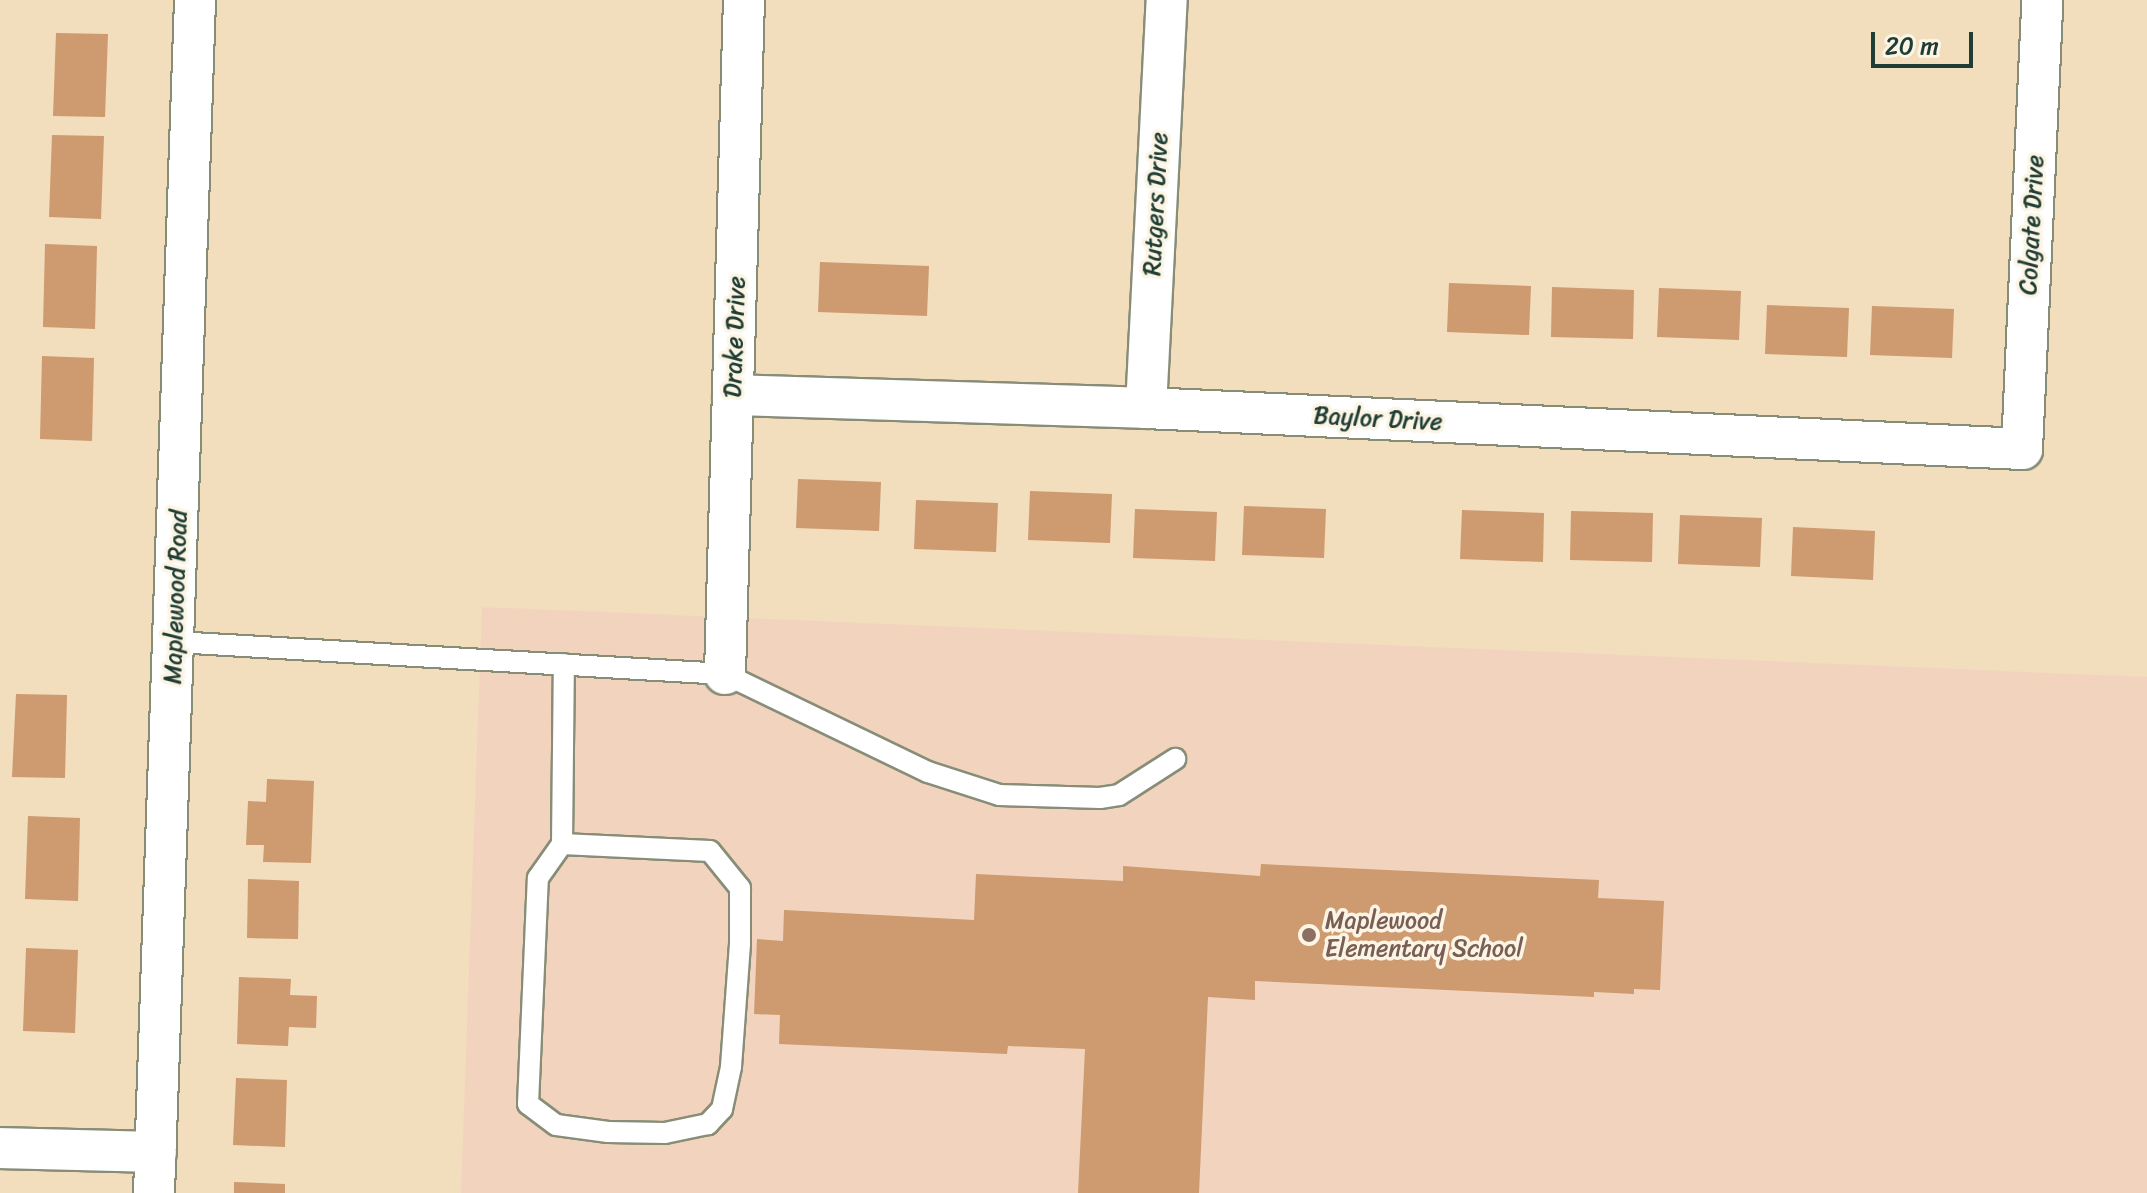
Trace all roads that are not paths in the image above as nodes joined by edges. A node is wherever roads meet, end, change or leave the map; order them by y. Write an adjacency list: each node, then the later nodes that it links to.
1 (195, 0): 8 (street, Maplewood Road)
2 (744, 0): 5 (street, Drake Drive)
3 (1167, 0): 6 (street, Rutgers Drive)
4 (2042, 0): 7 (street, Colgate Drive)
5 (733, 395): 6 (street, Baylor Drive); 10 (street, Drake Drive)
6 (1146, 408): 7 (street, Baylor Drive)
7 (2022, 449)
8 (175, 642): 9 (lane); 14 (street, Maplewood Road)
9 (564, 664): 10 (lane); 12 (lane)
10 (725, 674): 11 (lane)
11 (1175, 759)
12 (562, 844): 12 (lane)
13 (0, 1148): 14 (street)
14 (156, 1152): 15 (street, Maplewood Road)
15 (154, 1193)

